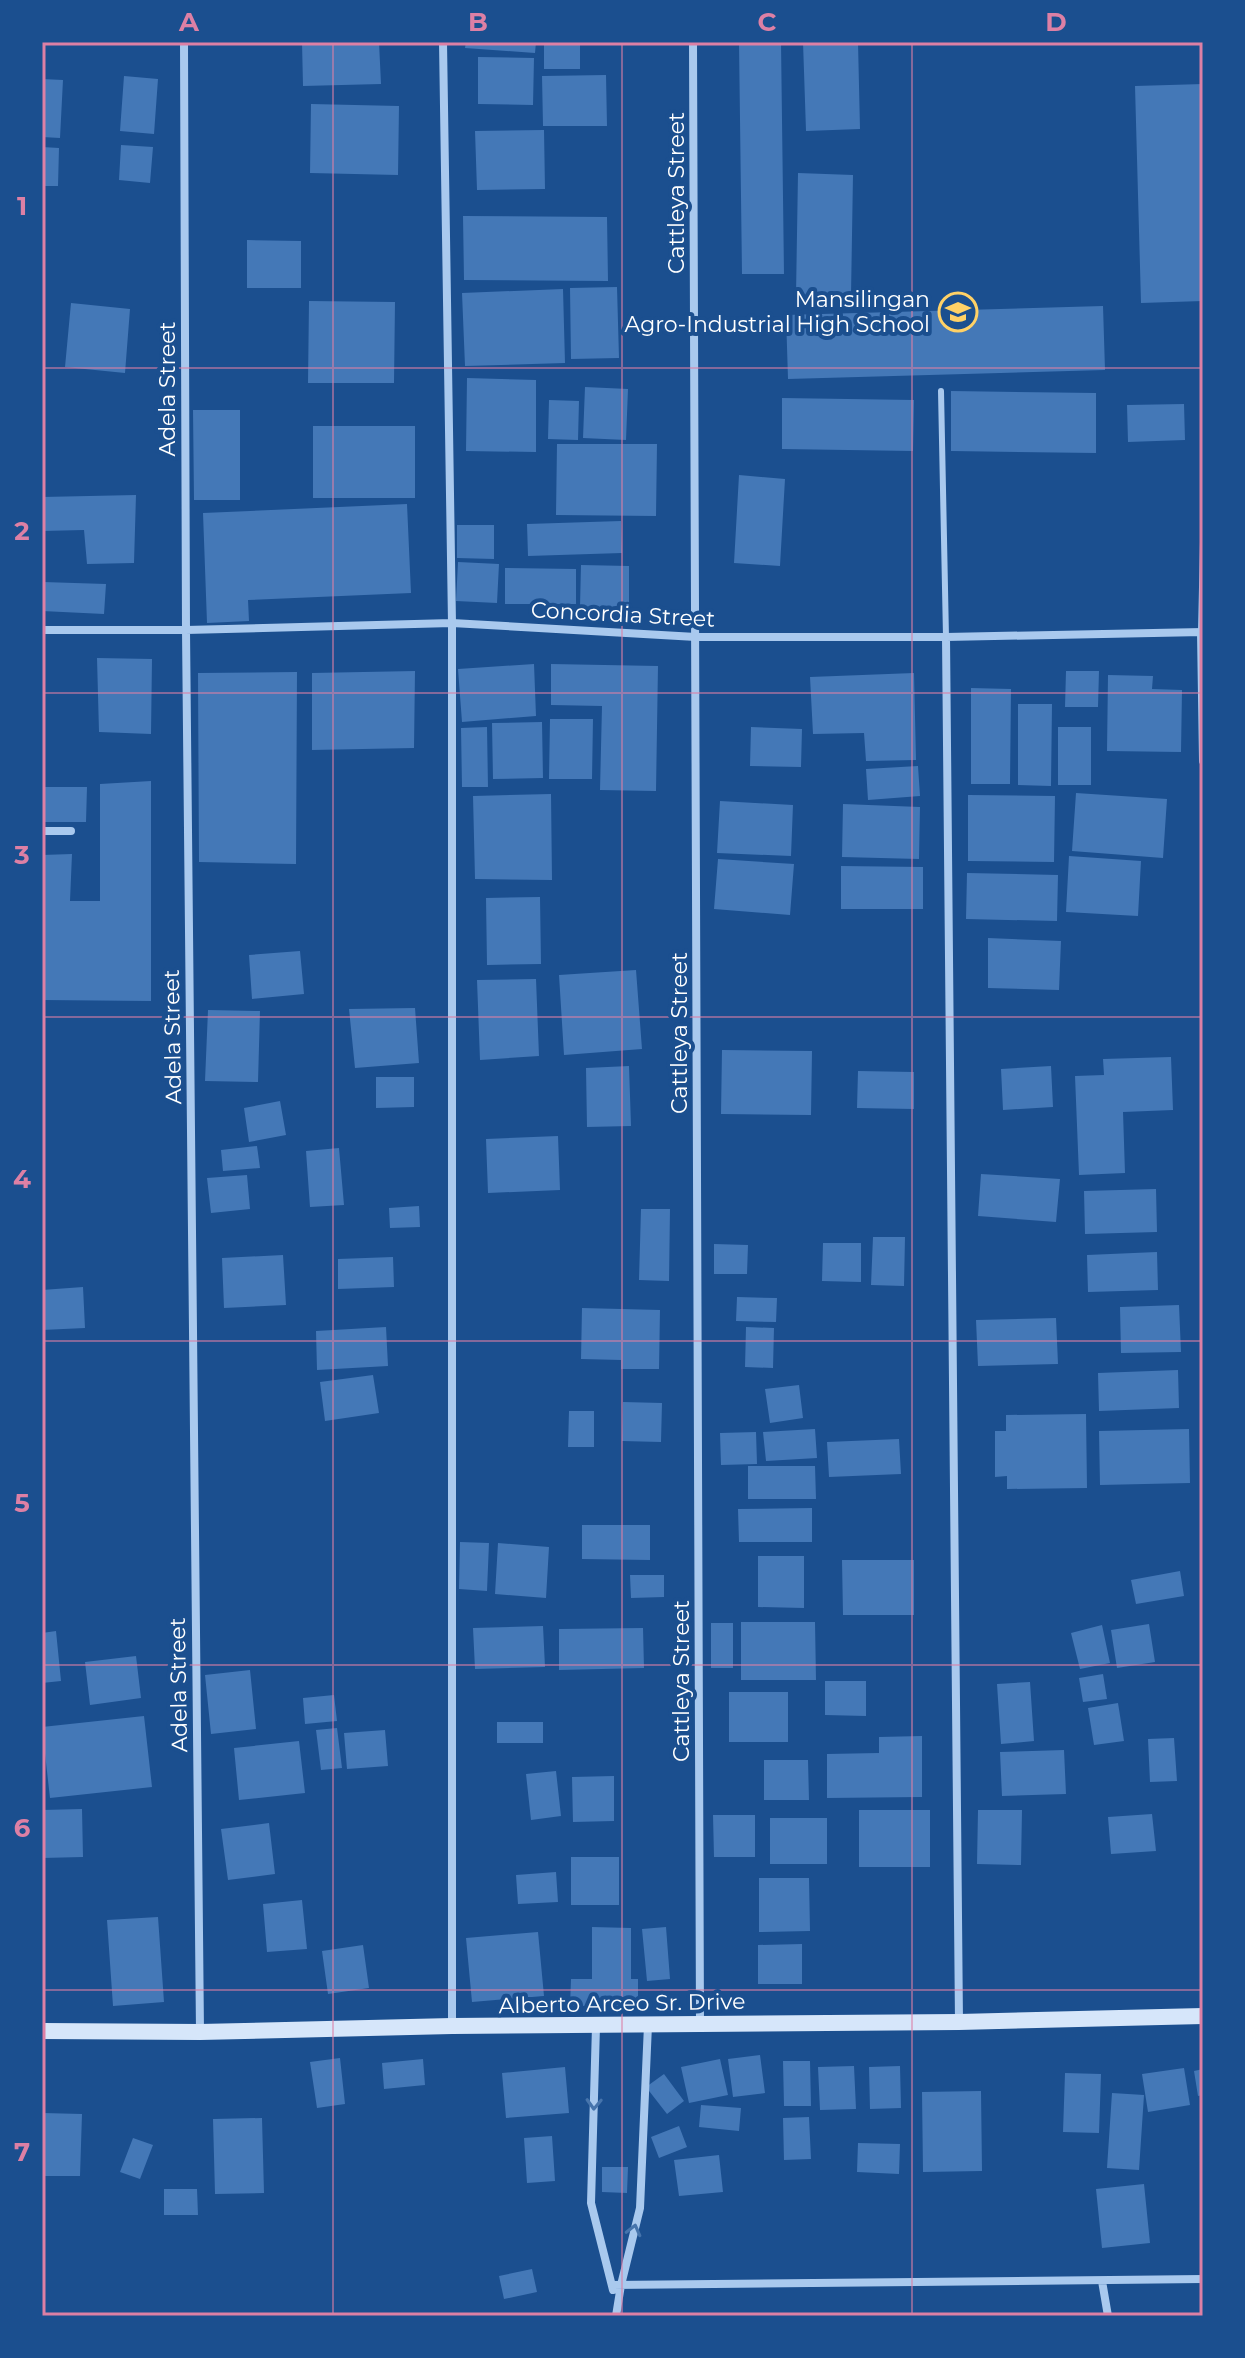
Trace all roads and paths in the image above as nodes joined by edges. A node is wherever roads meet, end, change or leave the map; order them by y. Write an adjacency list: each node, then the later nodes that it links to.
1 (184, 42): 8 (street, Adela Street)
2 (443, 42): 6 (street)
3 (693, 42): 10 (street, Cattleya Street)
4 (941, 391): 11 (lane)
5 (1203, 542): 9 (lane)
6 (452, 623): 8 (street, Concordia Street); 10 (street, Concordia Street); 19 (street)
7 (42, 630): 8 (street, Concordia Street)
8 (186, 630): 22 (street, Adela Street)
9 (1202, 632): 11 (street, Concordia Street); 12 (street)
10 (696, 637): 11 (street, Concordia Street); 17 (street, Cattleya Street)
11 (946, 637): 16 (street)
12 (1203, 761)
13 (42, 831): 14 (street)
14 (71, 831)
15 (1203, 2016): 16 (street, Alberto Arceo Sr. Drive)
16 (959, 2022): 17 (street, Alberto Arceo Sr. Drive)
17 (700, 2024): 18 (street, Alberto Arceo Sr. Drive)
18 (648, 2025): 20 (street, Alberto Arceo Sr. Drive); 25 (street, one-way to 18)
19 (452, 2026): 20 (street, Alberto Arceo Sr. Drive); 22 (street, Alberto Arceo Sr. Drive)
20 (596, 2026): 25 (street, one-way to 25)
21 (42, 2031): 22 (street, Alberto Arceo Sr. Drive)
22 (200, 2032)
23 (1203, 2279): 24 (street)
24 (1102, 2281): 25 (street); 27 (street)
25 (616, 2285): 26 (street)
26 (616, 2316)
27 (1108, 2316)

